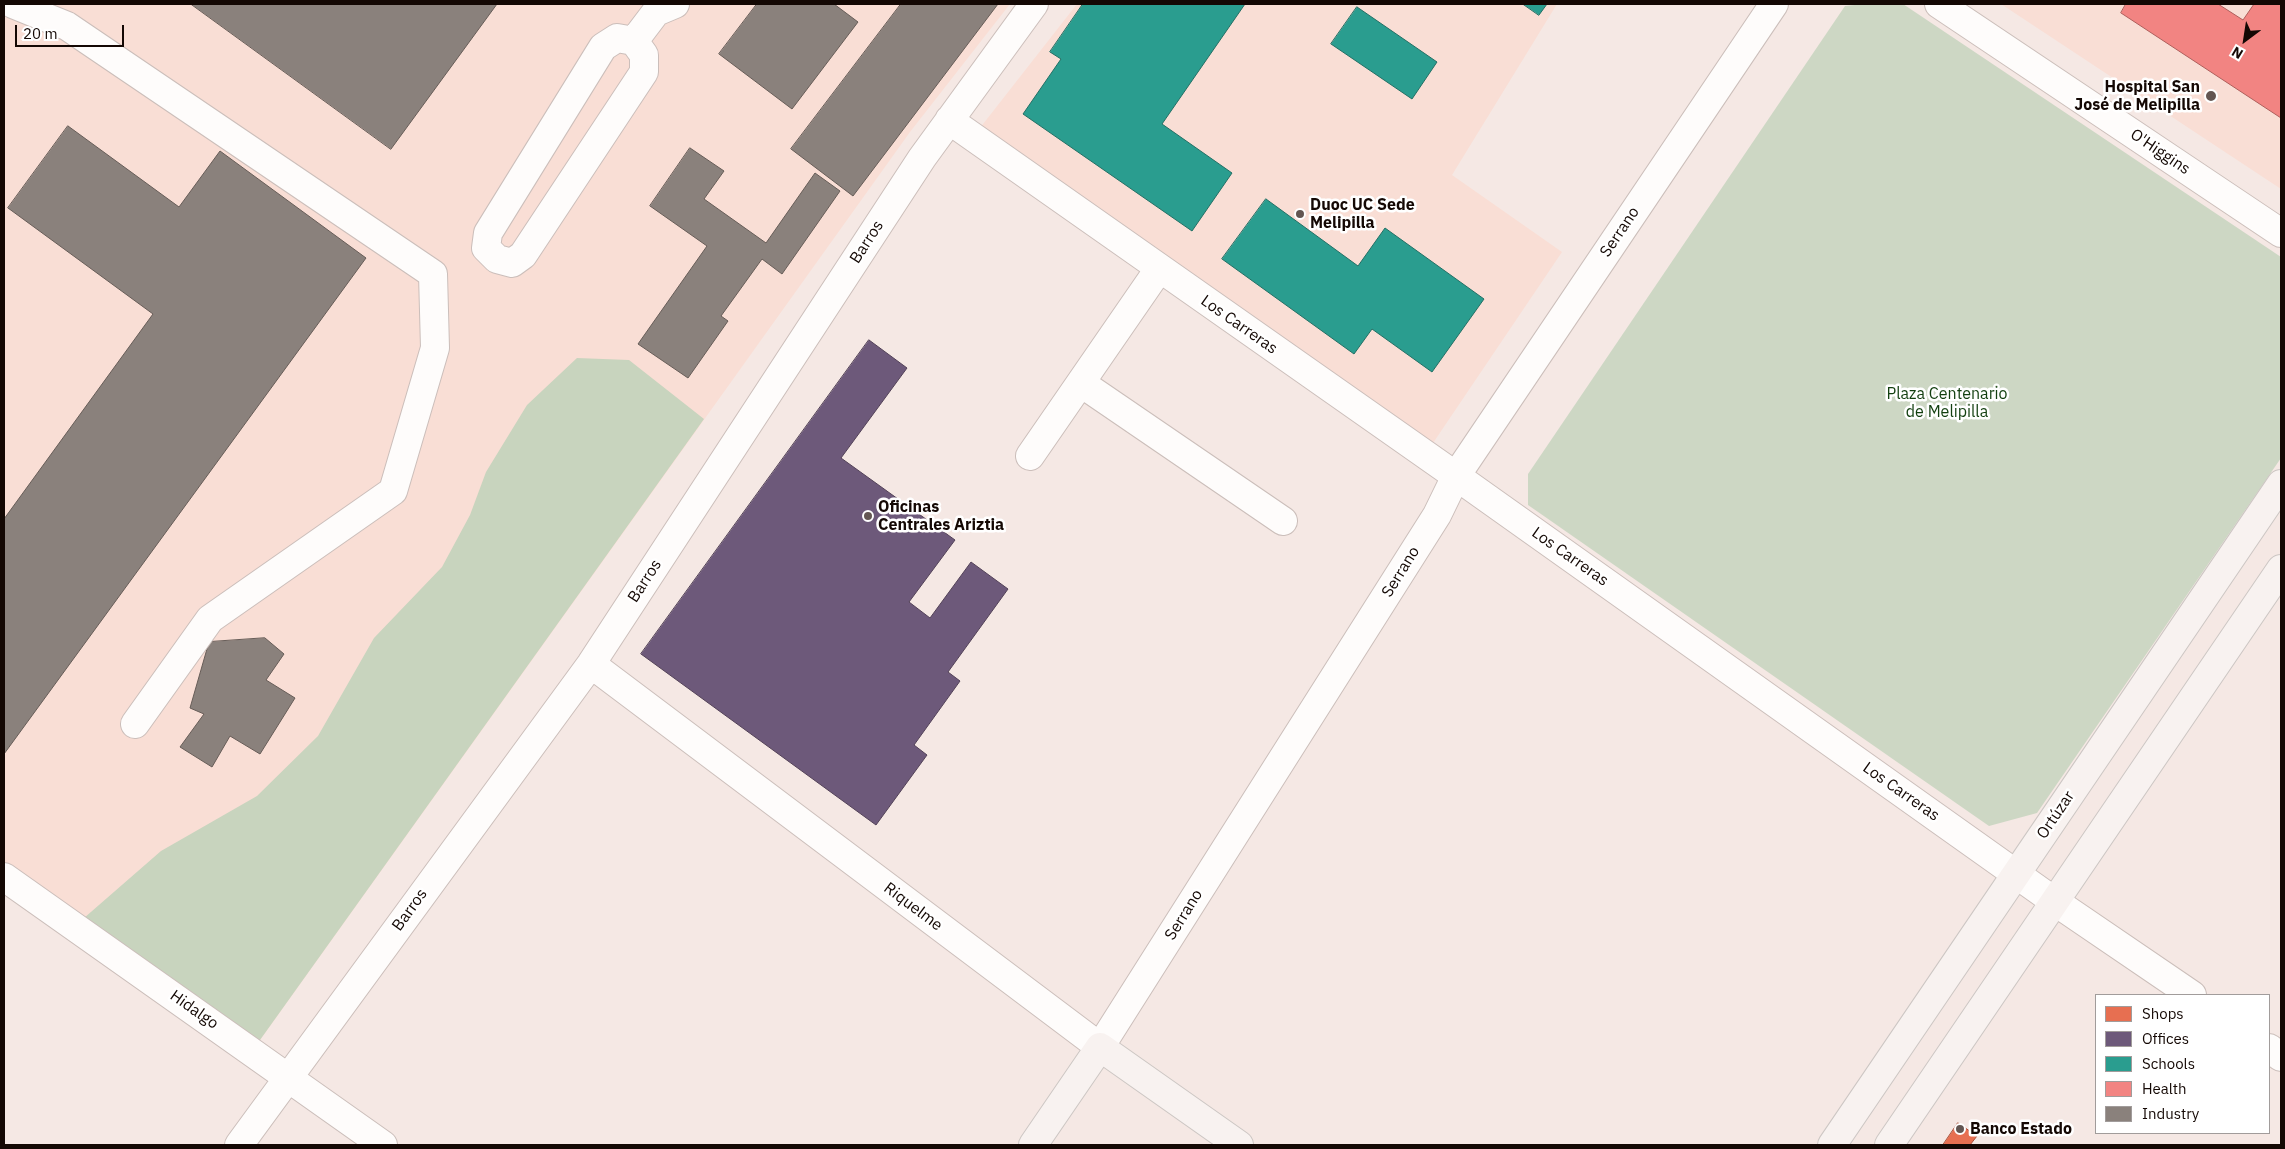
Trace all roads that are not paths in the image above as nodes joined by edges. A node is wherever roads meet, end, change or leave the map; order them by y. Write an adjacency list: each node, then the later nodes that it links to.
1 (13, 4): 17 (street)
2 (1034, 4): 7 (street, Barros)
3 (1774, 4): 12 (street, Serrano)
4 (1939, 4): 8 (street, O'Higgins)
5 (664, 7): 6 (street)
6 (634, 41): 6 (street)
7 (949, 120): 9 (street, Los Carreras); 16 (street, Barros)
8 (2281, 233)
9 (1159, 269): 10 (street); 12 (street, Los Carreras)
10 (1080, 383): 11 (street); 14 (street)
11 (1030, 456)
12 (1456, 476): 18 (street, Los Carreras); 22 (street, Serrano)
13 (2281, 484): 18 (main road, Ortúzar)
14 (1283, 522)
15 (2281, 569): 20 (main road)
16 (591, 664): 22 (street, Riquelme); 25 (street, Barros)
17 (135, 724)
18 (2016, 873): 20 (street, Los Carreras); 30 (main road, Ortúzar)
19 (4, 877): 25 (street, Hidalgo)
20 (2054, 901): 21 (street, Los Carreras); 31 (main road)
21 (2191, 994)
22 (1100, 1047): 28 (main road, Serrano); 29 (main road, Riquelme)
23 (2270, 1049): 24 (street)
24 (2281, 1057)
25 (288, 1076): 26 (street, Barros); 27 (street, Hidalgo)
26 (239, 1145)
27 (383, 1145)
28 (1033, 1145)
29 (1239, 1145)
30 (1832, 1145)
31 (1889, 1145)

